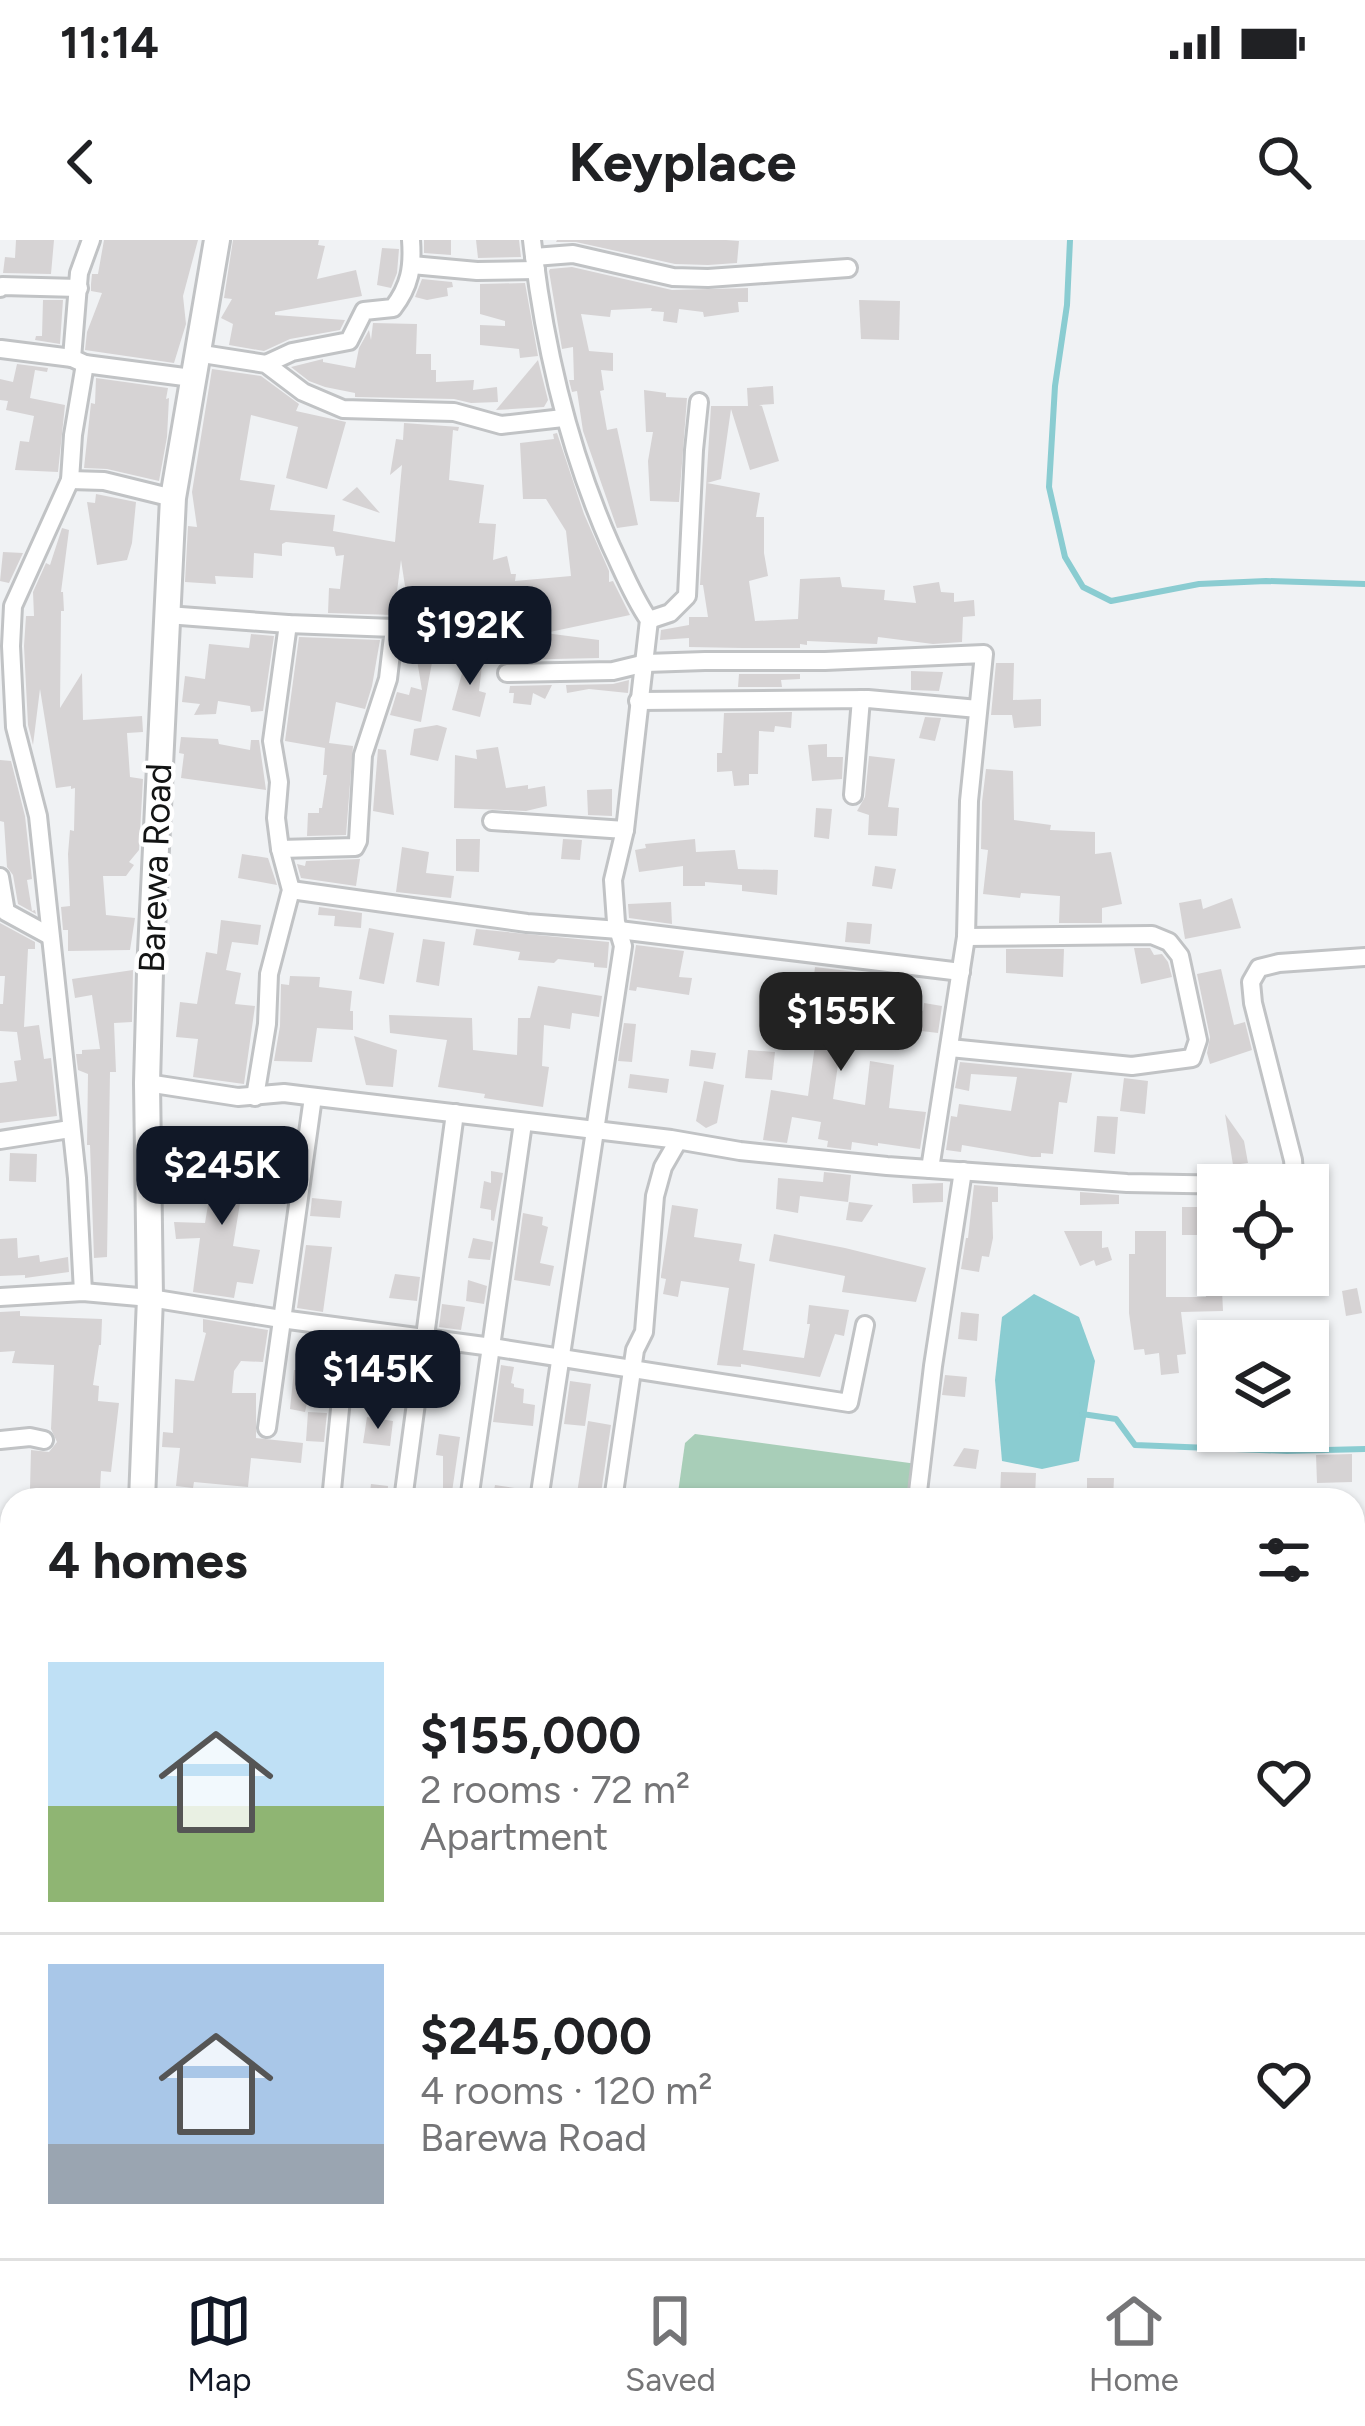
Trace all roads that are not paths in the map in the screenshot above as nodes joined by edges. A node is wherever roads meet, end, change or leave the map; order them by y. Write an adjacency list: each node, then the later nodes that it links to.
1 (91, 240): 8 (street)
2 (217, 240): 12 (main road, Barewa Road)
3 (411, 240): 5 (street)
4 (534, 256): 5 (street); 6 (street); 14 (street)
5 (412, 265): 11 (street)
6 (848, 268)
7 (0, 288): 8 (street)
8 (79, 288): 10 (street)
9 (1, 349): 10 (street)
10 (78, 361): 12 (street); 15 (street)
11 (266, 364): 12 (street); 14 (street)
12 (194, 366): 16 (main road, Barewa Road)
13 (699, 402): 18 (street)
14 (563, 418): 18 (street)
15 (70, 480): 16 (street); 20 (street)
16 (173, 498): 17 (main road, Barewa Road)
17 (166, 615): 19 (street); 38 (main road, Barewa Road)
18 (650, 620): 21 (street)
19 (288, 624): 29 (street); 29 (street)
20 (6, 642): 33 (street)
21 (646, 663): 22 (street); 24 (street); 25 (street)
22 (508, 673)
23 (861, 699): 24 (street); 25 (street); 26 (street)
24 (638, 701): 28 (street)
25 (978, 709): 34 (street)
26 (853, 795)
27 (492, 821): 28 (street)
28 (625, 830): 32 (street)
29 (280, 849): 31 (street)
30 (0, 877): 33 (street)
31 (290, 890): 32 (street); 39 (street)
32 (619, 931): 36 (street); 44 (street)
33 (50, 936): 43 (street)
34 (966, 937): 36 (street); 37 (street)
35 (1365, 957): 47 (street)
36 (961, 972): 37 (street)
37 (950, 1048): 48 (street)
38 (147, 1083): 39 (street); 53 (main road, Barewa Road)
39 (255, 1097): 40 (street)
40 (313, 1097): 41 (street); 54 (street)
41 (454, 1113): 42 (street); 57 (street)
42 (523, 1123): 44 (street); 58 (street)
43 (70, 1129): 45 (street); 51 (street)
44 (593, 1130): 46 (street); 59 (street)
45 (0, 1140)
46 (678, 1141): 48 (street); 60 (street)
47 (1293, 1164)
48 (930, 1169): 49 (street)
49 (963, 1171): 50 (street); 70 (street)
50 (1197, 1184)
51 (83, 1292): 52 (street); 53 (street)
52 (0, 1297)
53 (149, 1298): 54 (street); 64 (main road, Barewa Road)
54 (281, 1319): 56 (street); 61 (street)
55 (865, 1325): 60 (street)
56 (348, 1328): 57 (street); 65 (street)
57 (424, 1339): 58 (street); 66 (street)
58 (492, 1346): 59 (street); 67 (street)
59 (561, 1357): 60 (street); 68 (street)
60 (633, 1369): 69 (street)
61 (267, 1428)
62 (0, 1440): 63 (street)
63 (44, 1440)
64 (142, 1488)
65 (332, 1488)
66 (405, 1488)
67 (471, 1488)
68 (540, 1488)
69 (615, 1488)
70 (918, 1488)

